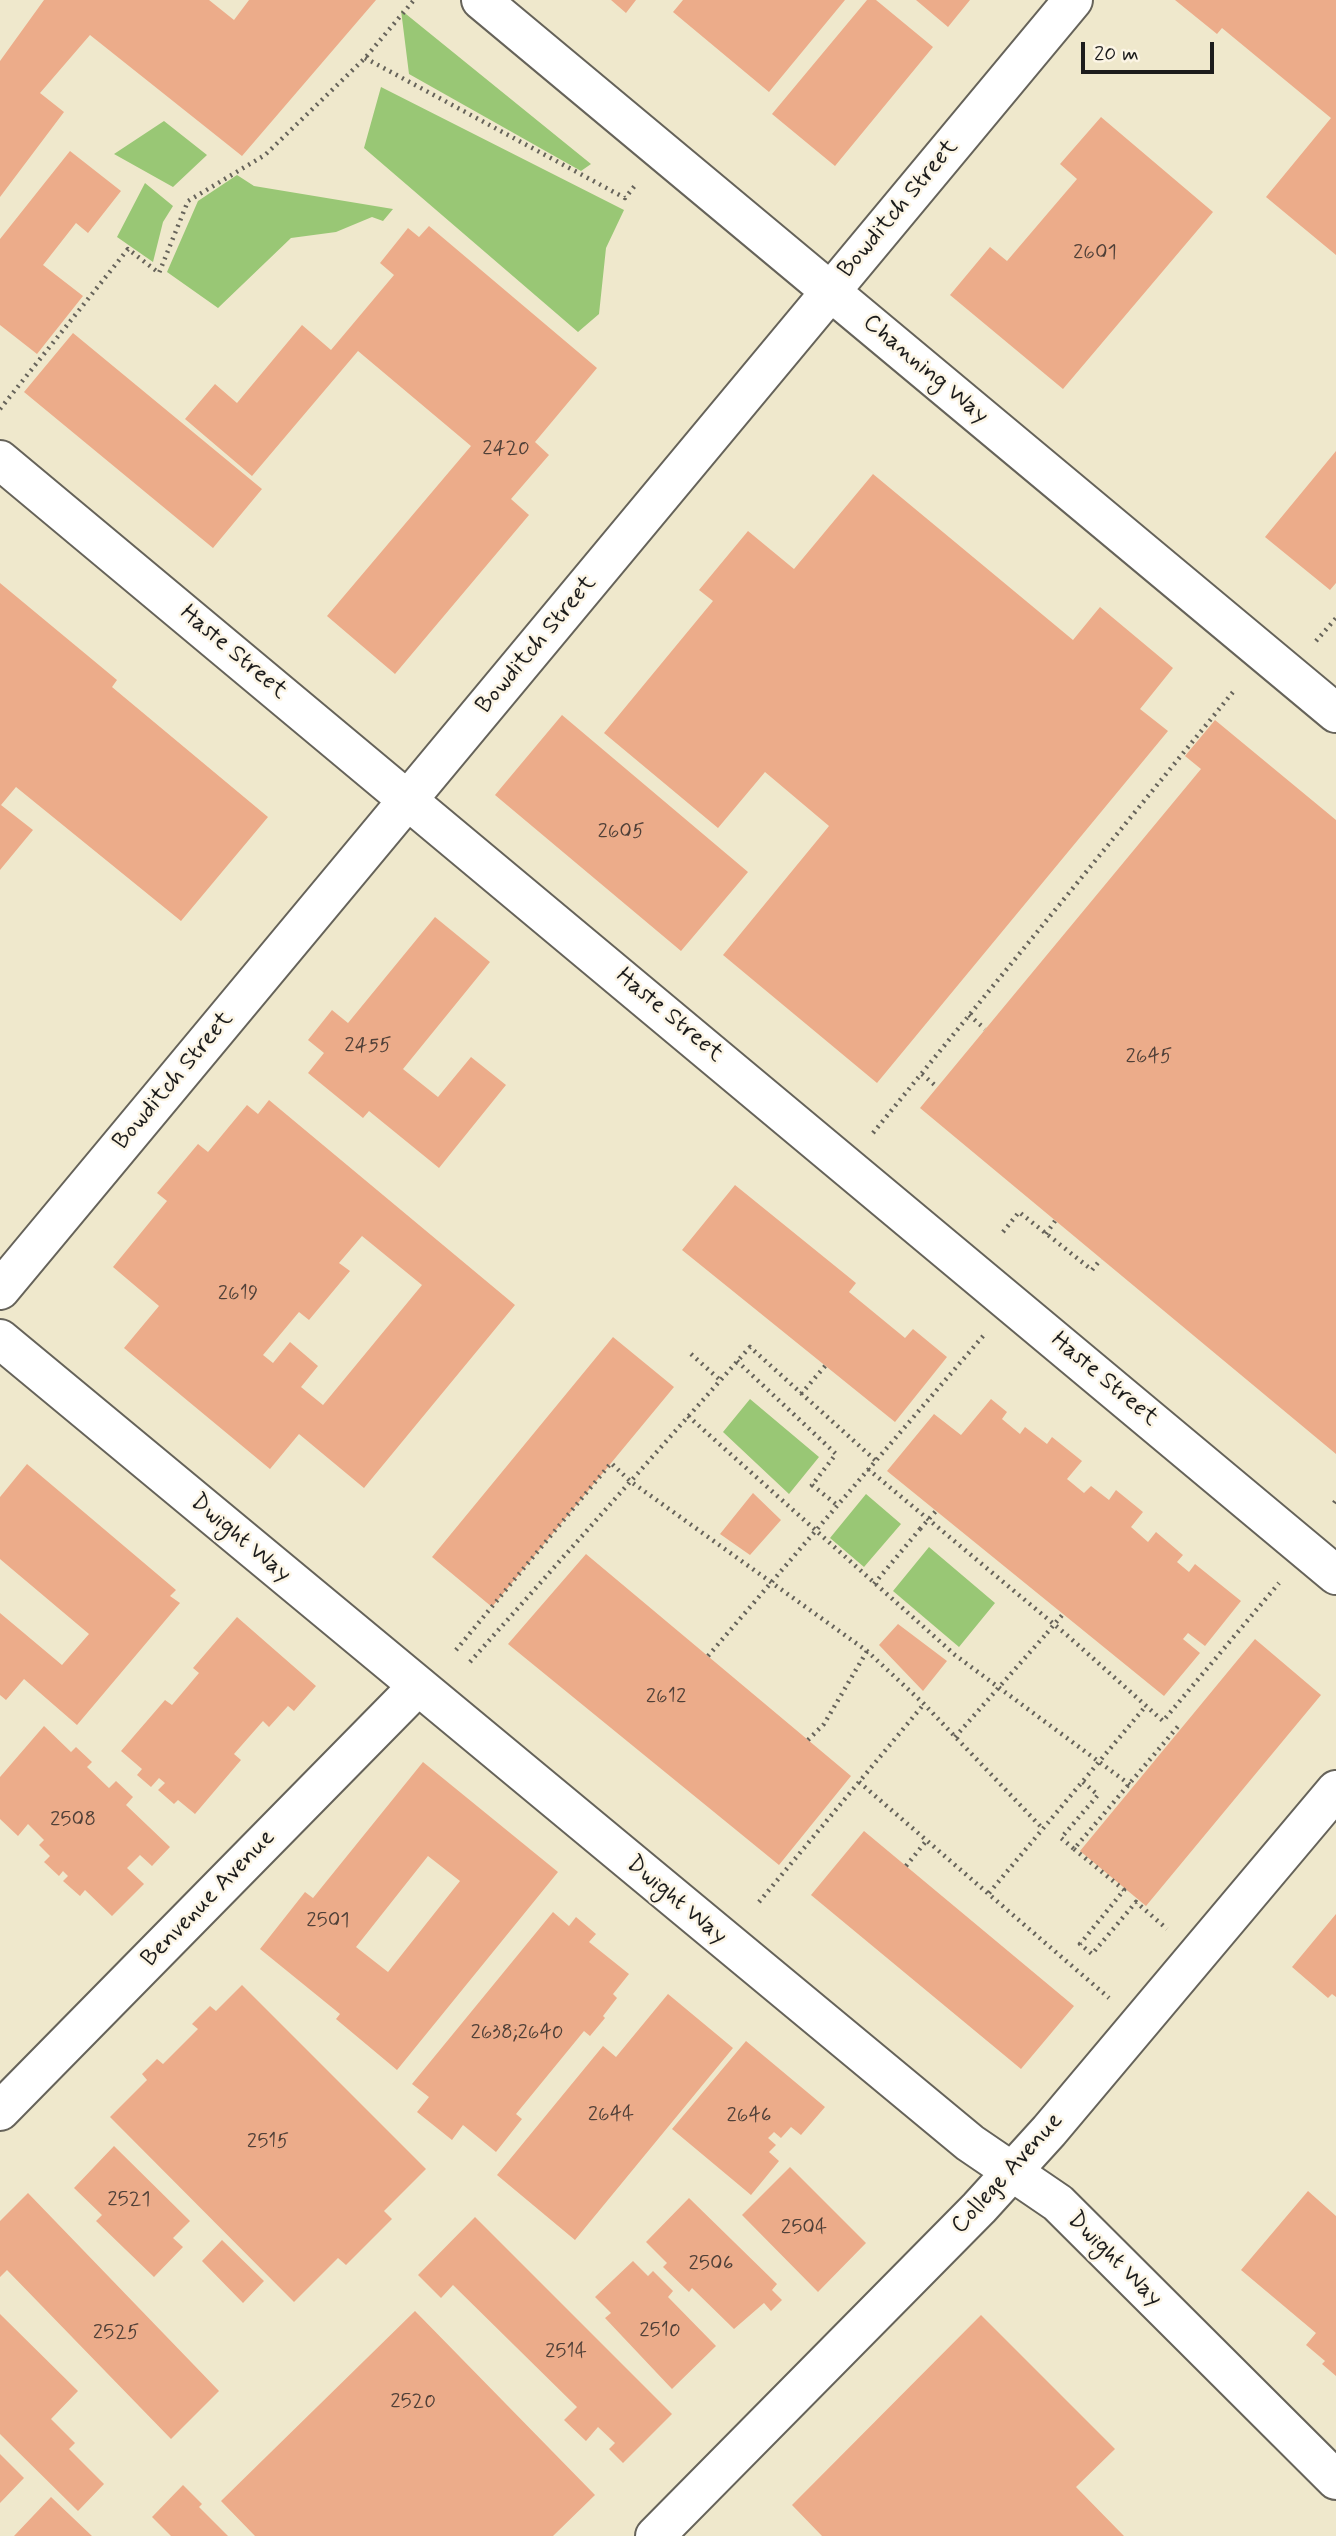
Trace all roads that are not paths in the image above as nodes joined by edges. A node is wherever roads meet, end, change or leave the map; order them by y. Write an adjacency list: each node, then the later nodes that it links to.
1 (481, 0): 3 (street, Channing Way)
2 (1073, 0): 3 (street, Bowditch Street)
3 (831, 290): 5 (street, Channing Way); 6 (street, Bowditch Street)
4 (0, 460): 6 (street, Haste Street)
5 (1336, 713)
6 (410, 799): 7 (street, Bowditch Street); 9 (street, Haste Street)
7 (0, 1290)
8 (0, 1339): 10 (street, Dwight Way)
9 (1336, 1575)
10 (418, 1686): 12 (street, Benvenue Avenue); 13 (street, Dwight Way)
11 (1336, 1790): 13 (street, College Avenue)
12 (0, 2111)
13 (1012, 2171): 14 (street, Dwight Way); 15 (street, College Avenue)
14 (1336, 2480)
15 (655, 2536)

